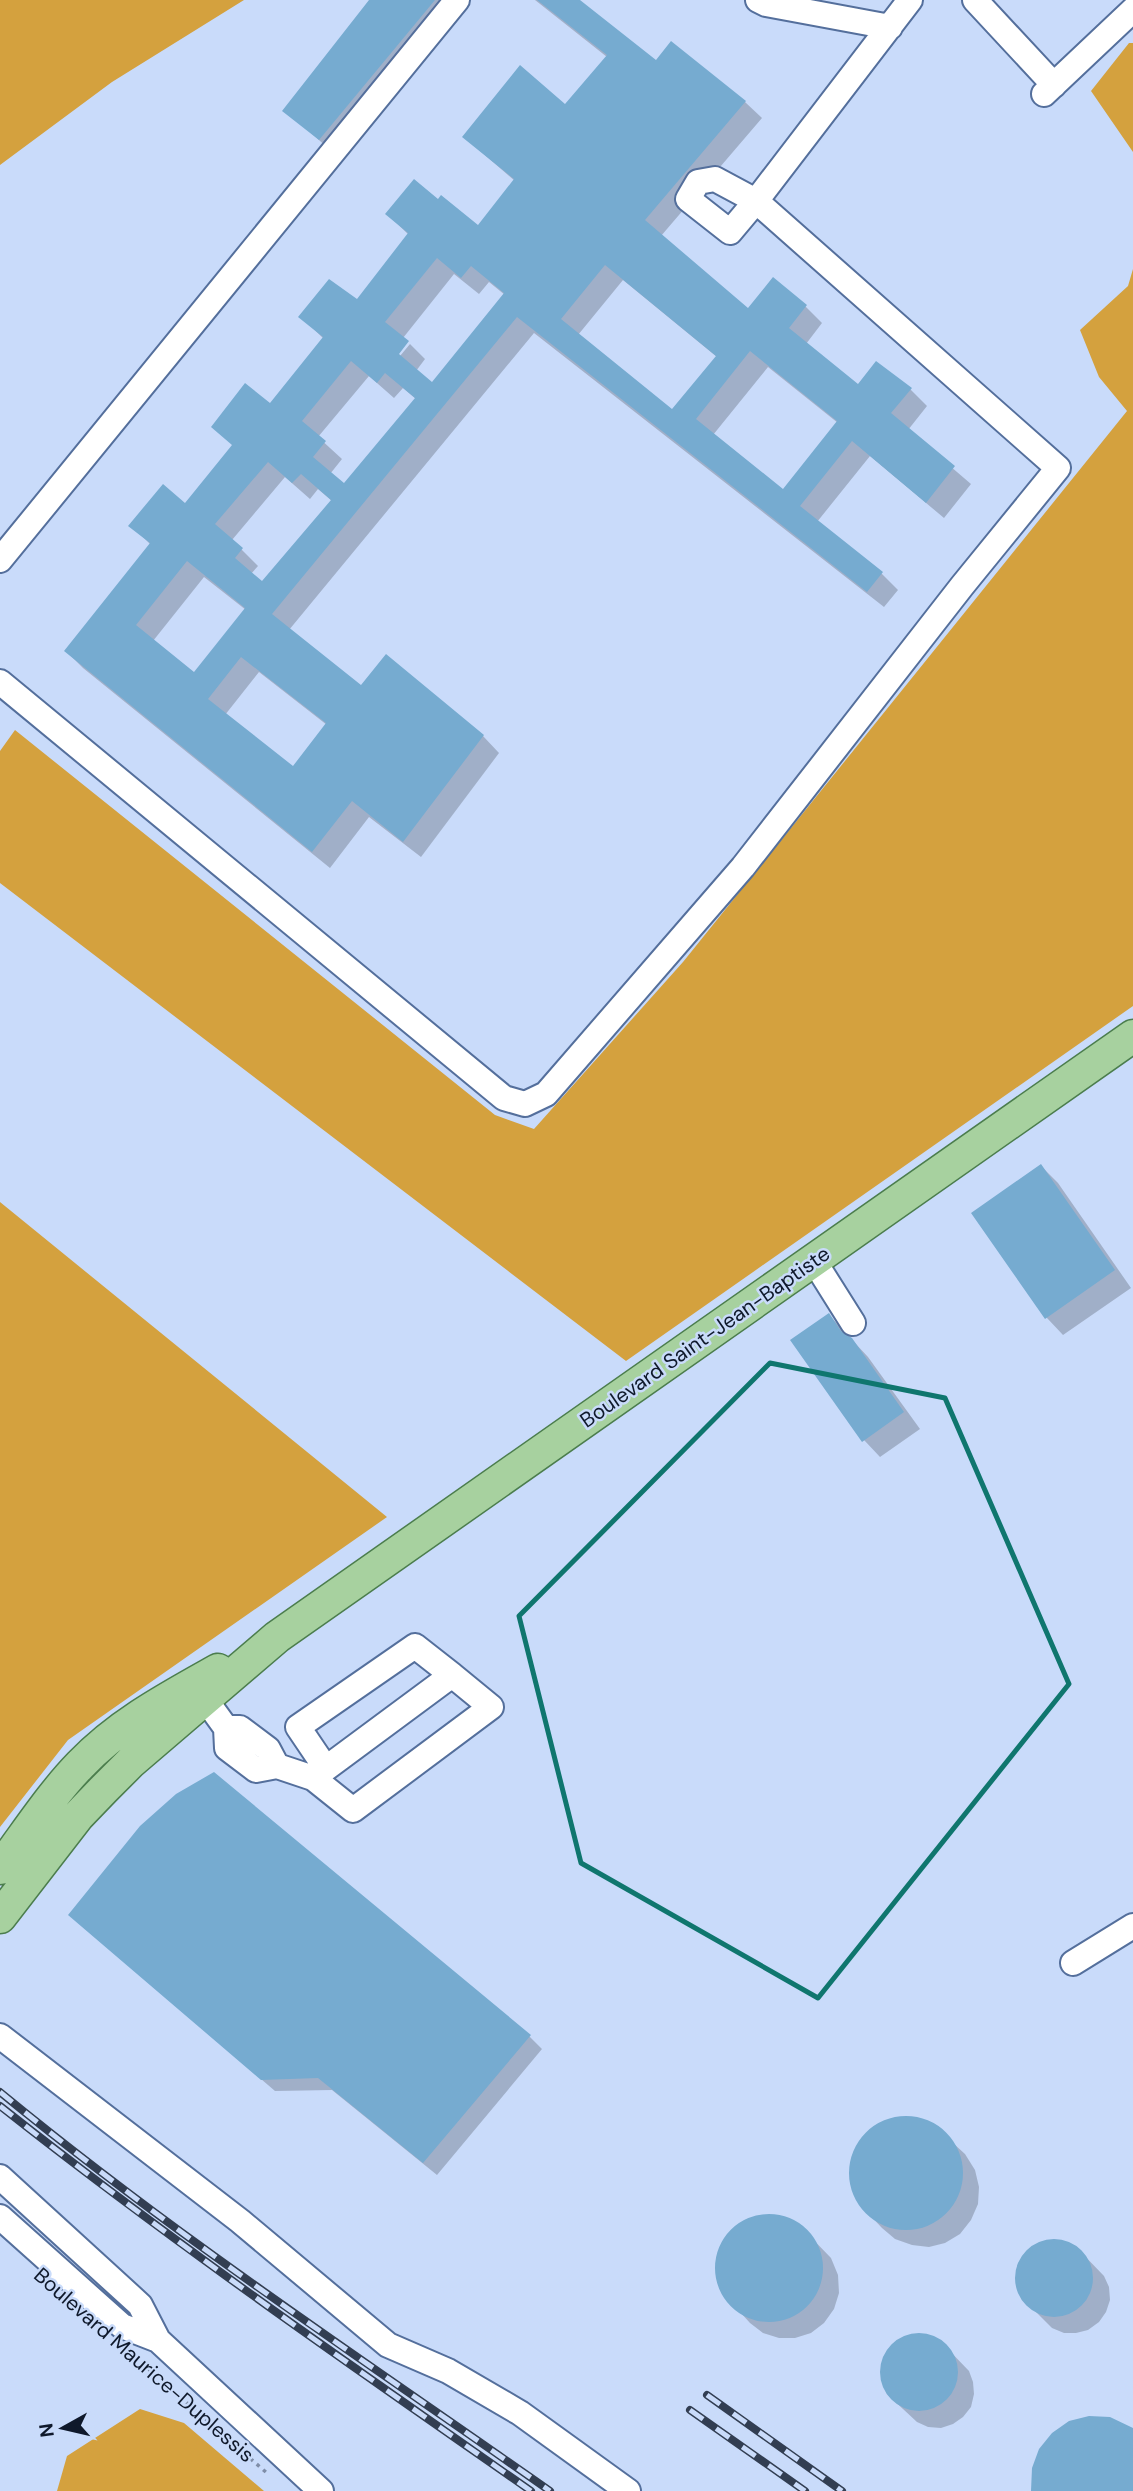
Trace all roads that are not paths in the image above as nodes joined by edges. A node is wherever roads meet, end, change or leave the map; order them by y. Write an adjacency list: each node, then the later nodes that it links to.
1 (457, 0): 7 (street)
2 (758, 0): 6 (street)
3 (910, 0): 6 (street)
4 (975, 0): 5 (street)
5 (1133, 9)
6 (890, 27): 8 (street)
7 (0, 560)
8 (0, 682)
9 (1133, 1036): 10 (main road, Boulevard Saint-Jean-Baptiste)
10 (814, 1261): 11 (street); 12 (main road, Boulevard Saint-Jean-Baptiste)
11 (853, 1323)
12 (277, 1637): 14 (main road, Boulevard Saint-Jean-Baptiste); 16 (main road, Boulevard Saint-Jean-Baptiste)
13 (453, 1675): 15 (street); 15 (street); 15 (street)
14 (205, 1699): 15 (street); 17 (main road, Boulevard Saint-Jean-Baptiste)
15 (319, 1772)
16 (0, 1868)
17 (0, 1917)
18 (1133, 1926): 19 (street)
19 (1073, 1963)
20 (0, 2036): 25 (street)
21 (0, 2177): 23 (street, Boulevard Maurice-Duplessis)
22 (0, 2217): 23 (street, Boulevard Maurice-Duplessis)
23 (158, 2340): 24 (street, Boulevard Maurice-Duplessis)
24 (321, 2491)
25 (628, 2491)

